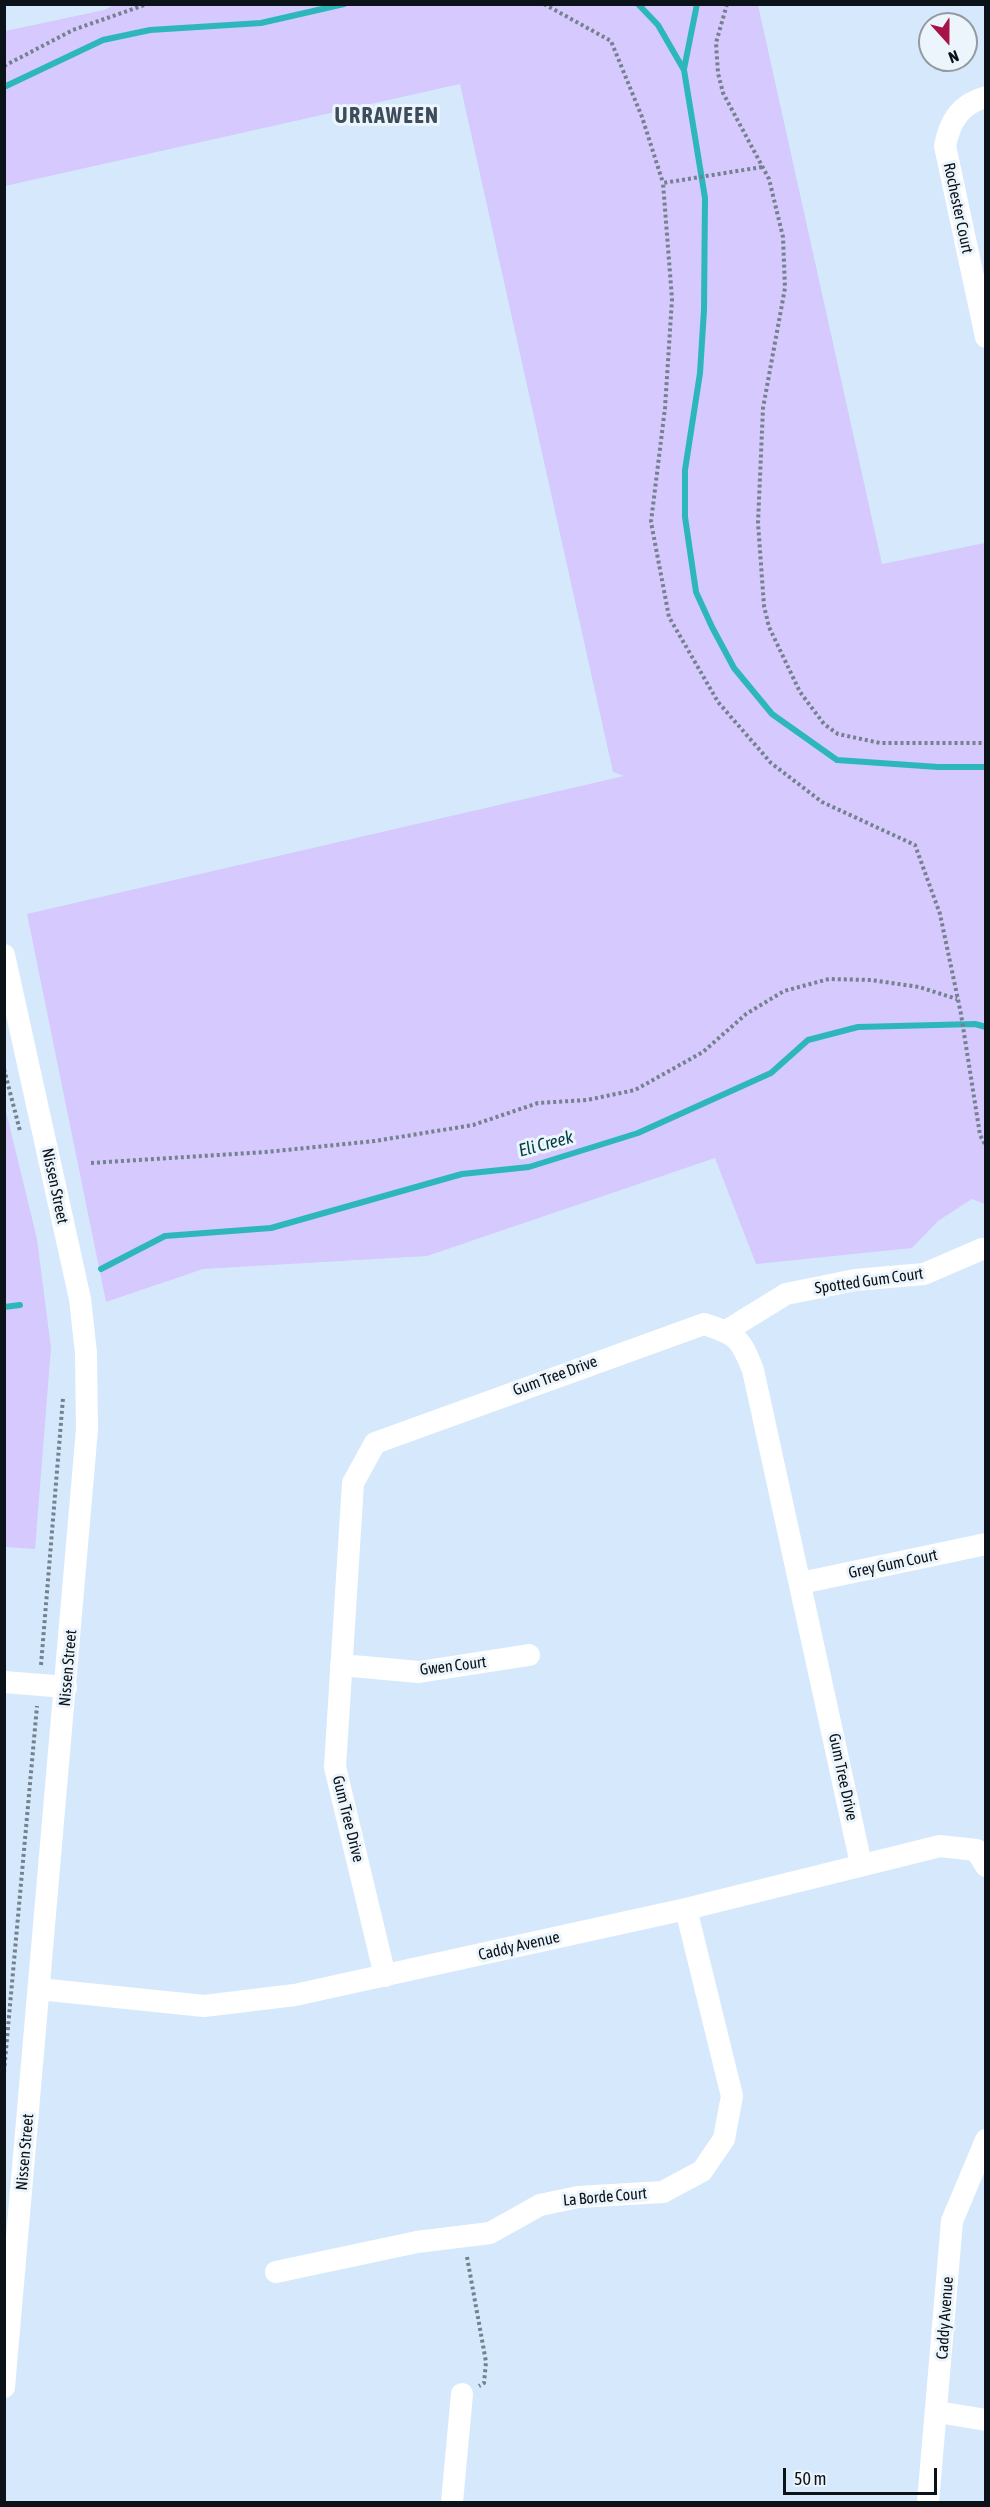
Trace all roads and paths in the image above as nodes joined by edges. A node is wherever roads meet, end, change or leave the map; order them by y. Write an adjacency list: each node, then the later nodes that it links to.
1 (147, 4): 4 (path)
2 (544, 4): 7 (path)
3 (727, 4): 6 (path)
4 (4, 66)
5 (986, 97): 8 (street, Rochester Court)
6 (762, 168): 7 (path); 9 (path)
7 (663, 183): 11 (path)
8 (986, 337)
9 (986, 743)
10 (4, 955): 25 (street, Nissen Street)
11 (958, 999): 14 (path); 15 (path)
12 (4, 1069): 13 (path)
13 (21, 1133)
14 (986, 1146)
15 (91, 1162)
16 (982, 1249): 17 (street, Spotted Gum Court)
17 (726, 1331): 20 (street, Gum Tree Drive); 22 (street, Gum Tree Drive)
18 (64, 1393): 24 (path)
19 (986, 1544): 20 (street, Grey Gum Court)
20 (801, 1583): 27 (street, Gum Tree Drive)
21 (530, 1655): 22 (street, Gwen Court)
22 (340, 1665): 29 (street, Gum Tree Drive)
23 (4, 1682): 24 (street)
24 (39, 1686): 25 (street); 31 (path)
25 (66, 1687): 30 (street, Nissen Street)
26 (982, 1853): 27 (street, Caddy Avenue)
27 (861, 1864): 28 (street, Caddy Avenue)
28 (686, 1909): 29 (street, Caddy Avenue); 33 (street, La Borde Court)
29 (385, 1976): 30 (street, Caddy Avenue)
30 (39, 1989): 35 (street, Nissen Street)
31 (4, 2073)
32 (986, 2140): 37 (street, Caddy Avenue)
33 (463, 2236): 34 (street, La Borde Court); 36 (path)
34 (276, 2272)
35 (4, 2387)
36 (462, 2394): 39 (street)
37 (938, 2412): 38 (street); 40 (street, Caddy Avenue)
38 (986, 2420)
39 (452, 2502)
40 (928, 2502)

